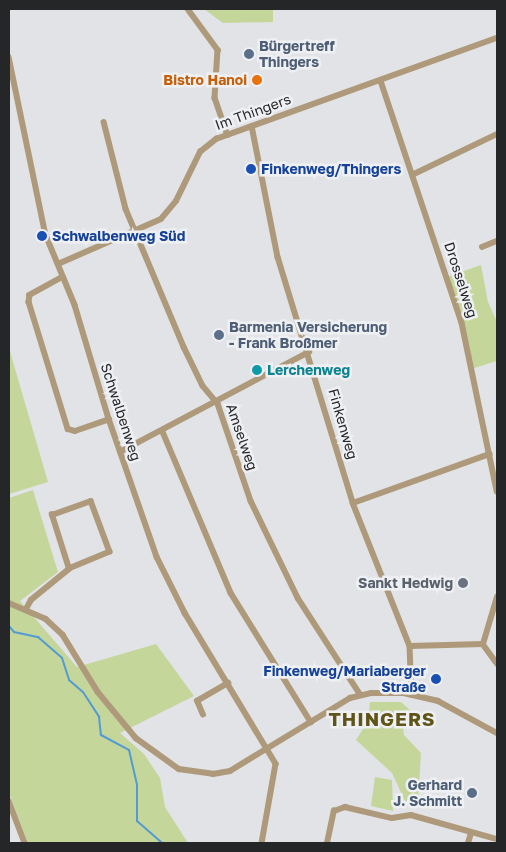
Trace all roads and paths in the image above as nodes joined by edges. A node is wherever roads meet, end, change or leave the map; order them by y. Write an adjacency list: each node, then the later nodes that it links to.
1 (188, 9): 8 (street)
2 (497, 38): 4 (street, Im Thingers)
3 (9, 57): 13 (street, Schwalbenweg)
4 (380, 81): 6 (street, Im Thingers); 9 (street, Drosselweg)
5 (104, 122): 10 (street, Amselweg)
6 (252, 126): 8 (street, Im Thingers); 15 (street, Finkenweg)
7 (497, 134): 9 (street)
8 (228, 135): 10 (street, Im Thingers)
9 (414, 174): 20 (street, Drosselweg)
10 (136, 231): 13 (street, Im Thingers); 16 (street, Amselweg)
11 (497, 241): 12 (street)
12 (482, 247)
13 (58, 264): 14 (street, Schwalbenweg)
14 (63, 278): 17 (street, Schwalbenweg); 17 (street)
15 (309, 352): 16 (street); 22 (street, Finkenweg)
16 (218, 404): 18 (street); 31 (street, Amselweg)
17 (109, 419): 19 (street, Schwalbenweg)
18 (164, 432): 19 (street); 34 (street)
19 (120, 452): 30 (street, Schwalbenweg)
20 (490, 454): 21 (street, Drosselweg); 22 (street)
21 (497, 491)
22 (353, 503): 28 (street, Finkenweg)
23 (69, 569): 23 (street); 26 (street)
24 (497, 597): 27 (street)
25 (9, 602): 26 (street)
26 (26, 609): 36 (street)
27 (483, 644): 28 (street); 29 (street)
28 (410, 646): 32 (street, Finkenweg)
29 (497, 663)
30 (228, 684): 33 (street); 36 (street, Schwalbenweg)
31 (360, 694): 32 (street); 34 (street)
32 (412, 695): 35 (street)
33 (203, 715)
34 (311, 722): 36 (street)
35 (497, 733)
36 (270, 750): 41 (street)
37 (9, 801): 40 (street)
38 (470, 833): 39 (street); 42 (street); 43 (street)
39 (497, 839)
40 (24, 843)
41 (262, 843)
42 (327, 843)
43 (468, 843)

